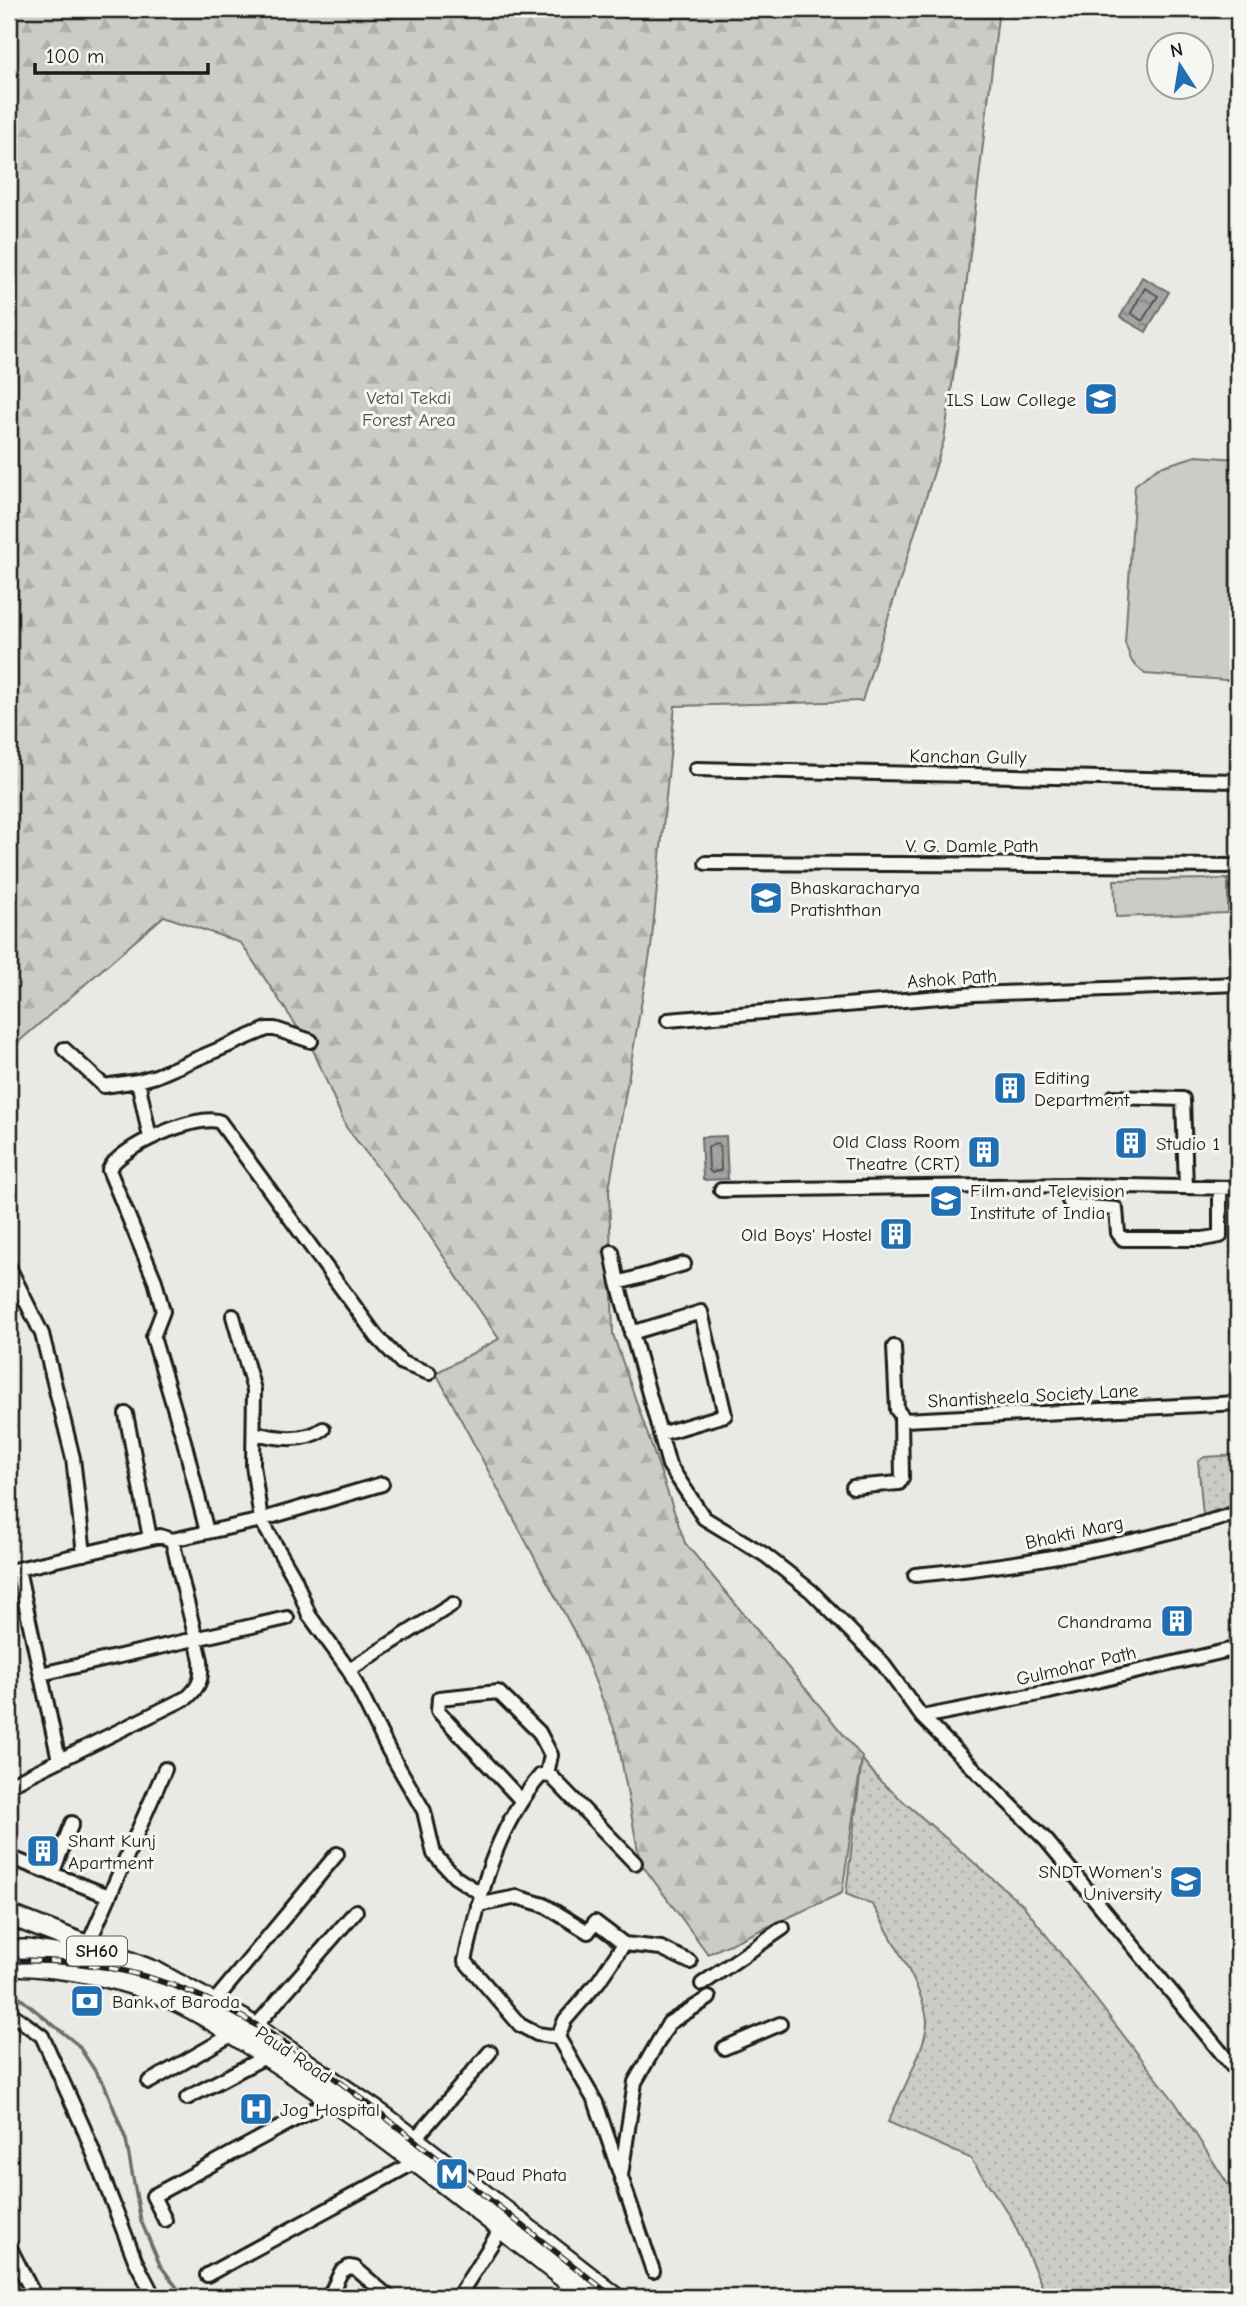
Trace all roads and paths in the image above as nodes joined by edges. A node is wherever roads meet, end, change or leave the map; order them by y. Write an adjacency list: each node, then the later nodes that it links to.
1 (696, 769): 2 (street, Kanchan Gully)
2 (1238, 781)
3 (706, 863): 4 (street, V. G. Damle Path)
4 (1238, 866)
5 (1238, 984): 6 (street, Ashok Path)
6 (668, 1020)
7 (311, 1041): 9 (street)
8 (64, 1049): 9 (street)
9 (138, 1081): 11 (street)
10 (1113, 1097): 13 (street)
11 (150, 1138): 24 (street); 35 (street)
12 (1069, 1185): 13 (street); 14 (street); 16 (street)
13 (1186, 1187): 14 (street)
14 (1220, 1188): 15 (street)
15 (1238, 1188)
16 (721, 1190)
17 (612, 1252): 20 (street)
18 (684, 1264): 20 (street)
19 (9, 1266): 38 (street)
20 (618, 1283): 22 (street)
21 (233, 1316): 29 (street)
22 (631, 1333): 30 (street); 30 (street)
23 (894, 1348): 27 (street, Shantisheela Society Lane)
24 (429, 1373)
25 (1238, 1403): 27 (street, Shantisheela Society Lane)
26 (126, 1414): 36 (street)
27 (901, 1417): 32 (street)
28 (323, 1429): 29 (street)
29 (254, 1433): 34 (street)
30 (660, 1433): 47 (street)
31 (382, 1485): 34 (street)
32 (853, 1487)
33 (1238, 1513): 40 (street, Bhakti Marg)
34 (261, 1520): 35 (street); 45 (street)
35 (207, 1532): 37 (street)
36 (150, 1538): 37 (street); 38 (street)
37 (172, 1539): 43 (street)
38 (84, 1554): 39 (street)
39 (13, 1570): 46 (street)
40 (915, 1575)
41 (453, 1604): 45 (street)
42 (287, 1618): 43 (street)
43 (196, 1639): 46 (street); 48 (street)
44 (1238, 1648): 47 (street, Gulmohar Path)
45 (349, 1670): 59 (street)
46 (40, 1674): 48 (street)
47 (922, 1717): 78 (street)
48 (60, 1760): 51 (street)
49 (165, 1769): 58 (street)
50 (547, 1774): 52 (street); 52 (street); 56 (street)
51 (9, 1785)
52 (520, 1799): 59 (street)
53 (72, 1823): 57 (street)
54 (337, 1854): 69 (street)
55 (9, 1857): 57 (street)
56 (635, 1863)
57 (52, 1874): 58 (street)
58 (109, 1896): 64 (street)
59 (479, 1899): 63 (street); 74 (street)
60 (356, 1910): 72 (street)
61 (16, 1918): 64 (main road, Paud Road / SH60); 65 (main road)
62 (783, 1928): 67 (street)
63 (624, 1944): 66 (street); 74 (street)
64 (87, 1947): 69 (main road, Paud Road / SH60)
65 (10, 1957): 73 (main road, Paud Road / SH60)
66 (690, 1962)
67 (702, 1984)
68 (709, 1998): 84 (street)
69 (214, 2003): 72 (main road, Paud Road / SH60)
70 (9, 2012): 91 (street)
71 (780, 2024): 75 (street)
72 (254, 2028): 82 (main road, Paud Road / SH60)
73 (233, 2034): 77 (main road, Paud Road); 79 (street)
74 (558, 2036): 84 (street)
75 (724, 2048)
76 (490, 2052): 82 (street)
77 (267, 2056): 80 (street); 81 (main road, Paud Road)
78 (1238, 2073)
79 (149, 2082)
80 (187, 2098)
81 (331, 2100): 83 (main road, Paud Road); 85 (street)
82 (414, 2140): 96 (main road, Paud Road / SH60)
83 (415, 2162): 86 (main road, Paud Road); 89 (street)
84 (621, 2178): 88 (street)
85 (165, 2220)
86 (501, 2229): 94 (street); 95 (main road, Paud Road)
87 (9, 2246): 90 (street)
88 (653, 2272)
89 (207, 2275)
90 (35, 2297)
91 (154, 2297)
92 (329, 2297): 93 (street)
93 (389, 2297)
94 (458, 2297)
95 (588, 2297)
96 (615, 2297)

